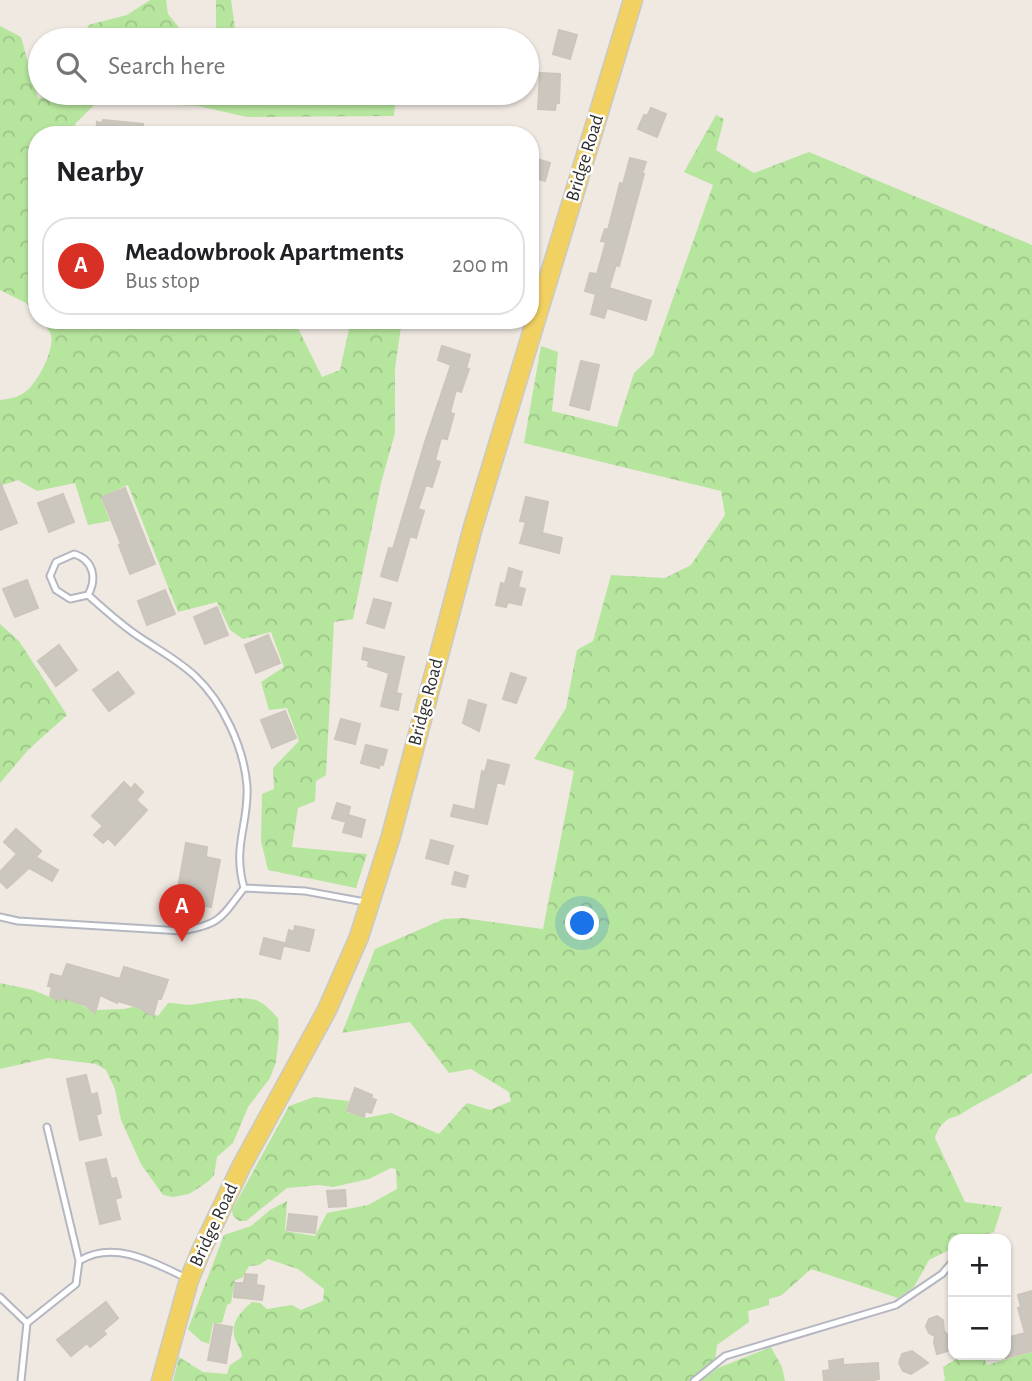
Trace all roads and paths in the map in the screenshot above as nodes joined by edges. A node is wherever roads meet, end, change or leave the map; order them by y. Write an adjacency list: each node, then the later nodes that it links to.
1 (633, 0): 2 (main road, Bridge Road)
2 (539, 310)
3 (533, 329): 6 (main road, Bridge Road)
4 (88, 595): 4 (lane); 5 (lane)
5 (244, 888): 6 (lane); 7 (lane)
6 (371, 903): 11 (main road, Bridge Road)
7 (0, 917)
8 (47, 1127): 9 (lane)
9 (79, 1261): 11 (lane); 13 (lane)
10 (948, 1267): 16 (lane)
11 (189, 1280): 15 (main road, Bridge Road)
12 (0, 1297): 13 (lane)
13 (27, 1323): 14 (lane)
14 (21, 1381)
15 (161, 1381)
16 (694, 1381)

